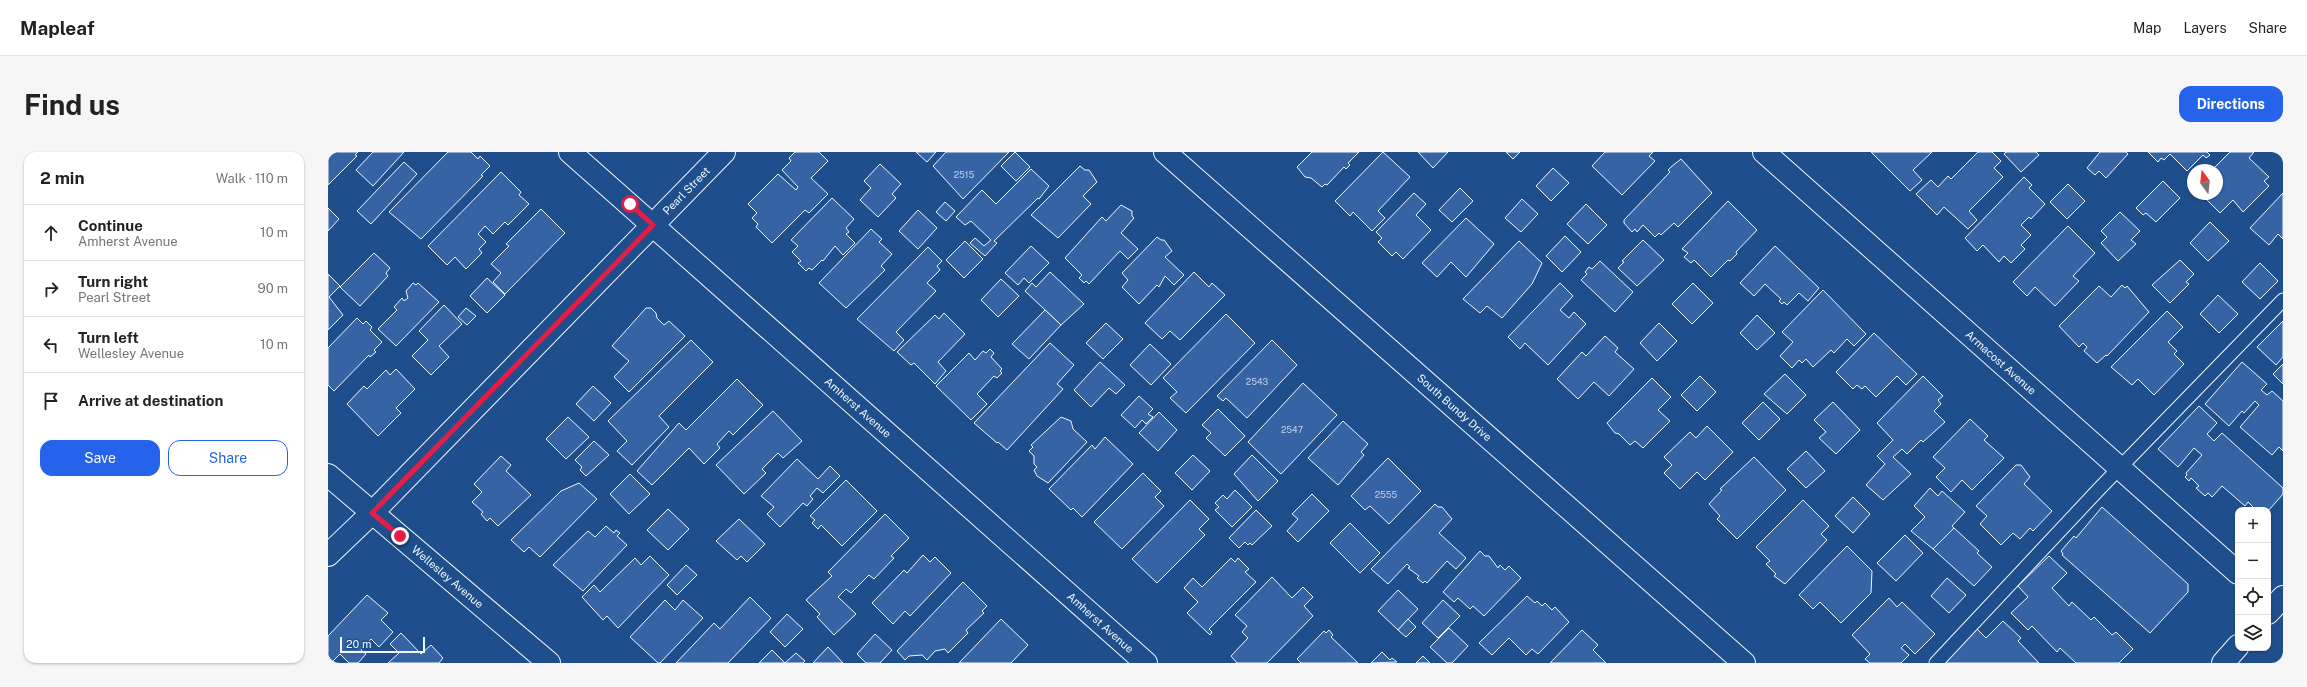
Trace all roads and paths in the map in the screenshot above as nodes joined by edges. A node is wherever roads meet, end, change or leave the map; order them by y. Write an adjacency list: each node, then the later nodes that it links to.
1 (570, 152): 5 (street, Amherst Avenue)
2 (724, 152): 5 (street, Pearl Street)
3 (1165, 152): 15 (street, South Bundy Drive)
4 (1764, 152): 7 (street, Armacost Avenue)
5 (653, 225): 9 (street, Pearl Street); 14 (street, Amherst Avenue)
6 (2283, 300): 7 (lane)
7 (2120, 468): 11 (street, Armacost Avenue); 16 (lane)
8 (328, 475): 9 (street, Wellesley Avenue)
9 (372, 513): 10 (street, Pearl Street); 13 (street, Wellesley Avenue)
10 (328, 555)
11 (2235, 570)
12 (2235, 649): 17 (street)
13 (549, 663)
14 (1146, 663)
15 (1744, 663)
16 (1936, 663)
17 (2223, 663)

